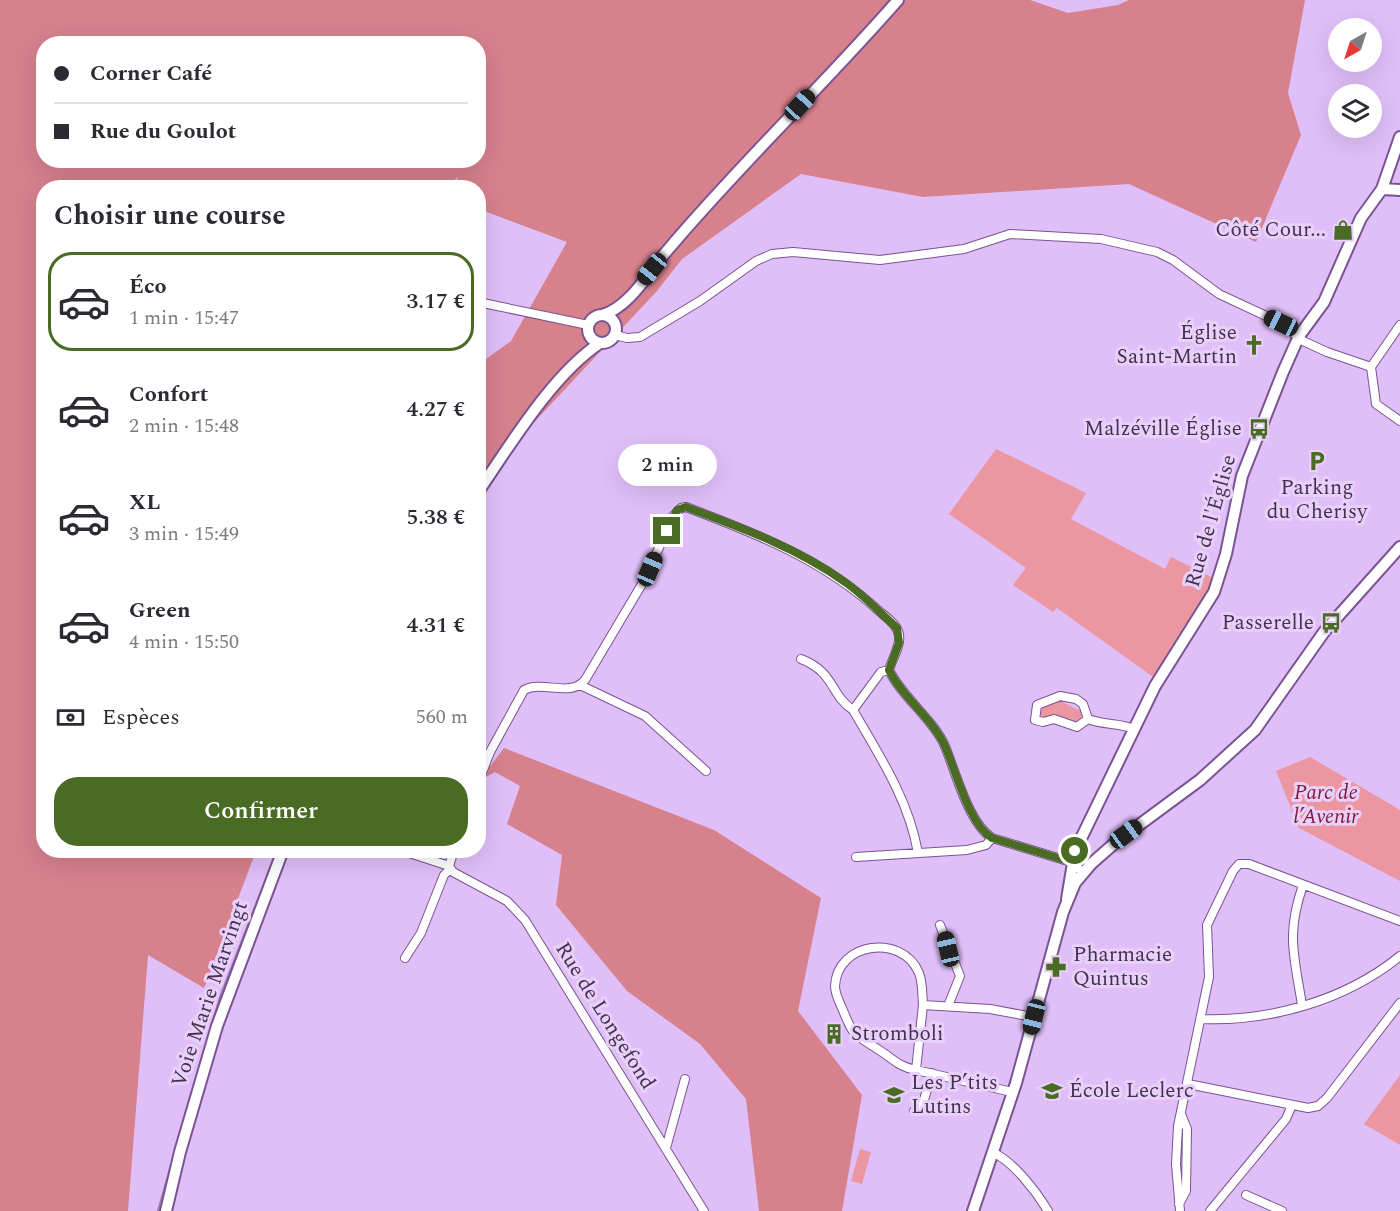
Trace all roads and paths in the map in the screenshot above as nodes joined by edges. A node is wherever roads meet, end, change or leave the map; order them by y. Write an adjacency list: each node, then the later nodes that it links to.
1 (898, 0): 5 (main road)
2 (1400, 137): 3 (main road, Rue de l'Église)
3 (1382, 189): 4 (main road); 11 (main road, Rue de l'Église)
4 (1400, 190)
5 (628, 298): 7 (main road); 10 (main road)
6 (486, 304): 9 (street)
7 (602, 315): 9 (main road); 10 (main road)
8 (1400, 325): 14 (street)
9 (589, 330): 12 (main road); 13 (main road)
10 (615, 330): 11 (street); 12 (main road)
11 (1299, 336): 14 (street); 23 (main road, Rue de l'Église)
12 (600, 343): 13 (main road)
13 (578, 359): 16 (main road)
14 (1371, 367): 15 (street)
15 (1400, 421)
16 (486, 480)
17 (1400, 547): 34 (main road)
18 (801, 659): 21 (street)
19 (889, 670): 20 (street); 21 (street); 26 (street)
20 (580, 685): 24 (street); 25 (street)
21 (853, 710): 27 (street)
22 (1088, 719): 22 (street); 23 (street)
23 (1134, 729): 32 (main road, Rue de l'Église)
24 (486, 762)
25 (706, 771)
26 (992, 838): 27 (street); 32 (street)
27 (918, 853): 28 (street)
28 (856, 856)
29 (280, 858): 58 (main road, Voie Marie Marvingt)
30 (422, 858): 33 (street, Rue de Longefond)
31 (452, 858): 33 (street)
32 (1071, 862): 34 (street); 36 (main road, Rue de l'Église)
33 (449, 868): 39 (street); 54 (street, Rue de Longefond)
34 (1083, 872): 36 (main road)
35 (1303, 885): 37 (street); 43 (street); 46 (street)
36 (1067, 899): 45 (main road)
37 (1400, 921)
38 (940, 925): 44 (street)
39 (405, 958)
40 (1398, 959): 43 (street)
41 (1400, 1003): 52 (street)
42 (922, 1005): 44 (street); 47 (street); 47 (street)
43 (1302, 1005): 46 (street)
44 (948, 1006): 45 (street)
45 (1034, 1017): 51 (main road)
46 (1201, 1019): 50 (street)
47 (916, 1070): 48 (street)
48 (932, 1073): 51 (street); 53 (street)
49 (685, 1079): 54 (street)
50 (1188, 1084): 52 (street); 57 (street)
51 (1012, 1092): 55 (main road)
52 (1292, 1105): 62 (street)
53 (914, 1111)
54 (666, 1148): 59 (street, Rue de Longefond)
55 (992, 1152): 60 (main road); 61 (street)
56 (1246, 1195): 63 (street)
57 (1179, 1208)
58 (164, 1211)
59 (704, 1211)
60 (973, 1211)
61 (1048, 1211)
62 (1210, 1211)
63 (1282, 1211)

